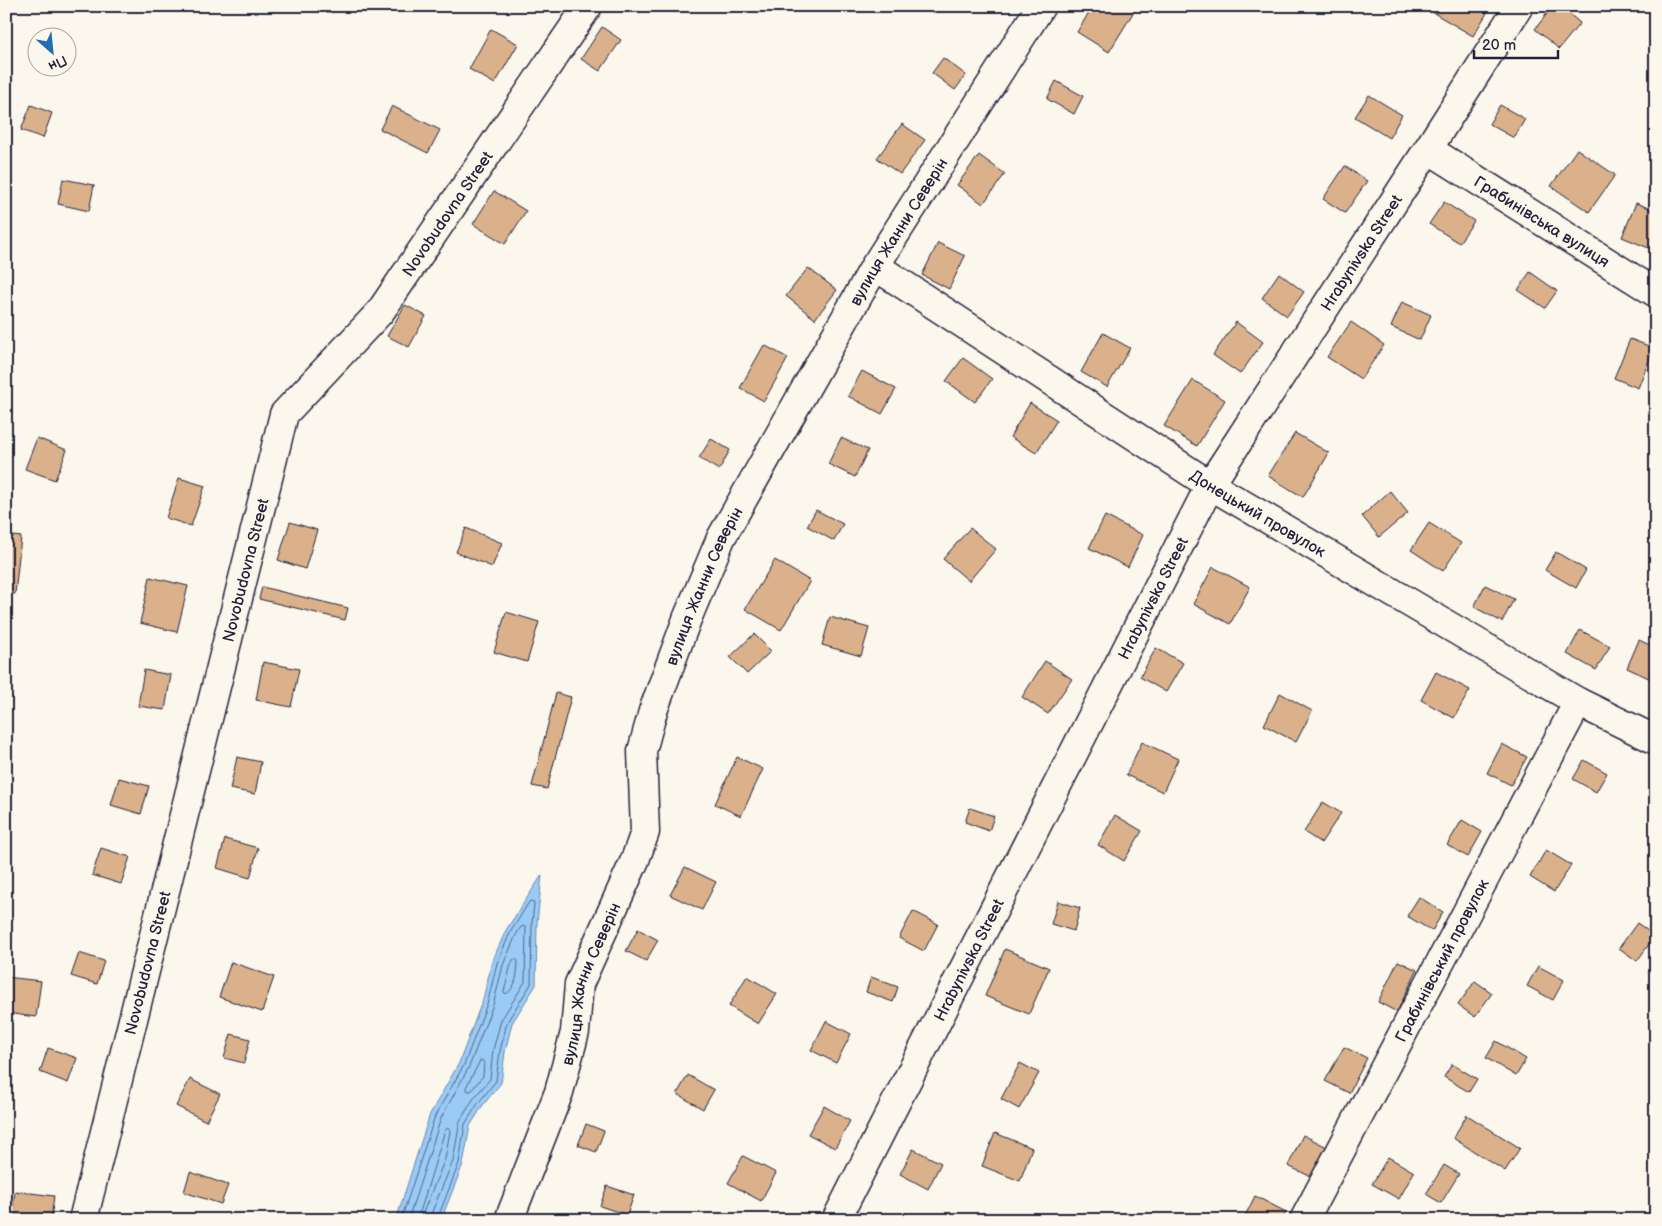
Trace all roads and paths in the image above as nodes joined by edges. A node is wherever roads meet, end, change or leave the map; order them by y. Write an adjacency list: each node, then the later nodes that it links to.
1 (588, 6): 10 (street, Novobudovna Street)
2 (1041, 6): 5 (street, вулиця Жанни Северін)
3 (1518, 6): 4 (street, Hrabynivska Street)
4 (1428, 149): 6 (street, Грабинівська вулиця); 7 (street, Hrabynivska Street)
5 (875, 266): 7 (street, Донецький провулок); 11 (street, вулиця Жанни Северін)
6 (1656, 293)
7 (1210, 485): 8 (street, Донецький провулок); 12 (street, Hrabynivska Street)
8 (1578, 702): 9 (street, Донецький провулок); 13 (street, Грабинівський провулок)
9 (1656, 740)
10 (84, 1220)
11 (508, 1220)
12 (836, 1220)
13 (1304, 1220)

